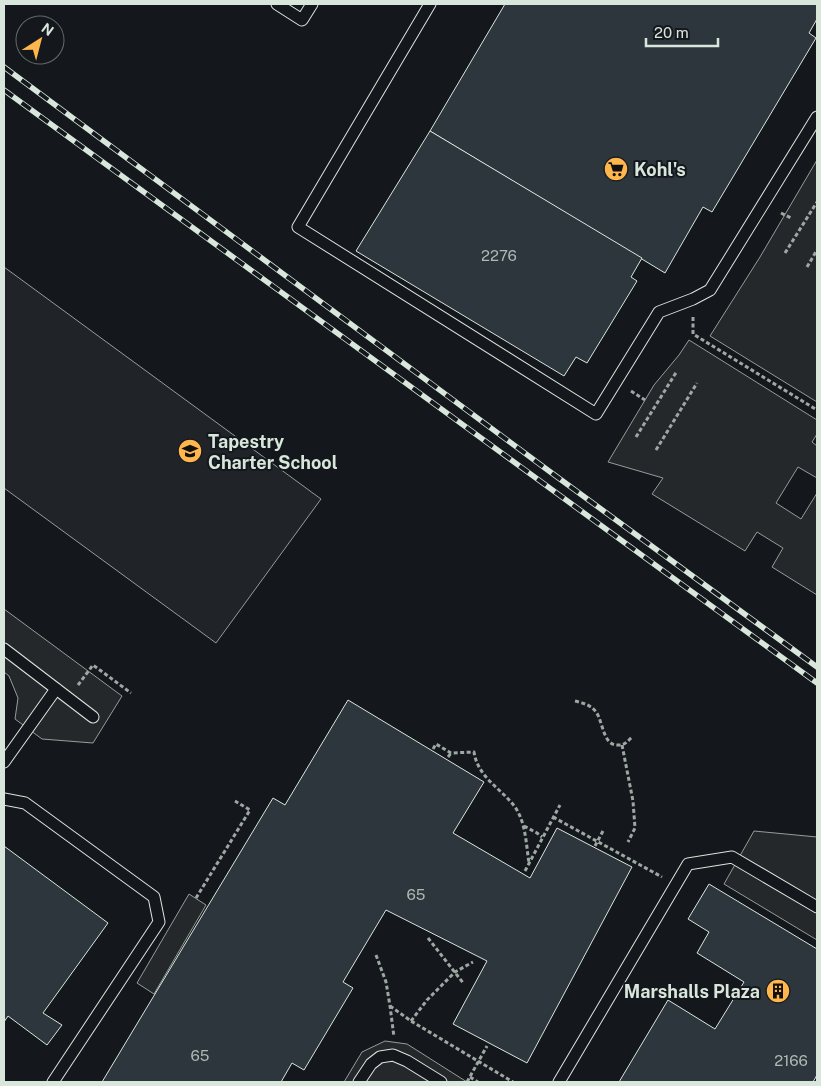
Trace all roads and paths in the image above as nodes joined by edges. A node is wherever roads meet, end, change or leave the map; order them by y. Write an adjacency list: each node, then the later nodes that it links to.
1 (277, 4): 2 (lane)
2 (312, 4)
3 (430, 4): 4 (lane)
4 (817, 117)
5 (817, 202): 9 (path)
6 (781, 213): 7 (path)
7 (791, 218)
8 (817, 250): 10 (path)
9 (785, 253)
10 (807, 266)
11 (693, 318): 16 (path)
12 (677, 371): 17 (path)
13 (697, 383): 18 (path)
14 (630, 391): 15 (path)
15 (645, 400)
16 (817, 410)
17 (636, 437)
18 (656, 450)
19 (4, 649): 21 (lane)
20 (89, 670): 22 (path)
21 (56, 689): 24 (lane); 30 (lane)
22 (131, 693)
23 (575, 701): 26 (path)
24 (93, 717)
25 (632, 737): 26 (path)
26 (622, 745): 38 (path)
27 (433, 749): 28 (path)
28 (451, 753): 29 (path); 35 (path)
29 (448, 757)
30 (4, 762)
31 (4, 799): 56 (lane)
32 (236, 801): 43 (path)
33 (560, 805): 34 (path)
34 (553, 818): 37 (path); 39 (path)
35 (524, 826): 37 (path); 40 (path)
36 (604, 829): 39 (path)
37 (542, 838): 40 (path)
38 (628, 842)
39 (596, 844): 42 (path)
40 (529, 863): 41 (path)
41 (525, 871)
42 (653, 872)
43 (196, 898)
44 (817, 908): 62 (lane)
45 (428, 938): 48 (path)
46 (376, 955): 50 (path)
47 (473, 962): 48 (path)
48 (455, 972): 49 (path); 51 (path)
49 (464, 984)
50 (390, 1006): 51 (path); 52 (path)
51 (411, 1020): 54 (path)
52 (394, 1041)
53 (487, 1046): 54 (path)
54 (479, 1061): 55 (path); 61 (path)
55 (470, 1078): 59 (path); 60 (path)
56 (53, 1082)
57 (359, 1082): 58 (lane)
58 (441, 1082)
59 (467, 1082)
60 (478, 1082)
61 (513, 1082)
62 (559, 1082)

